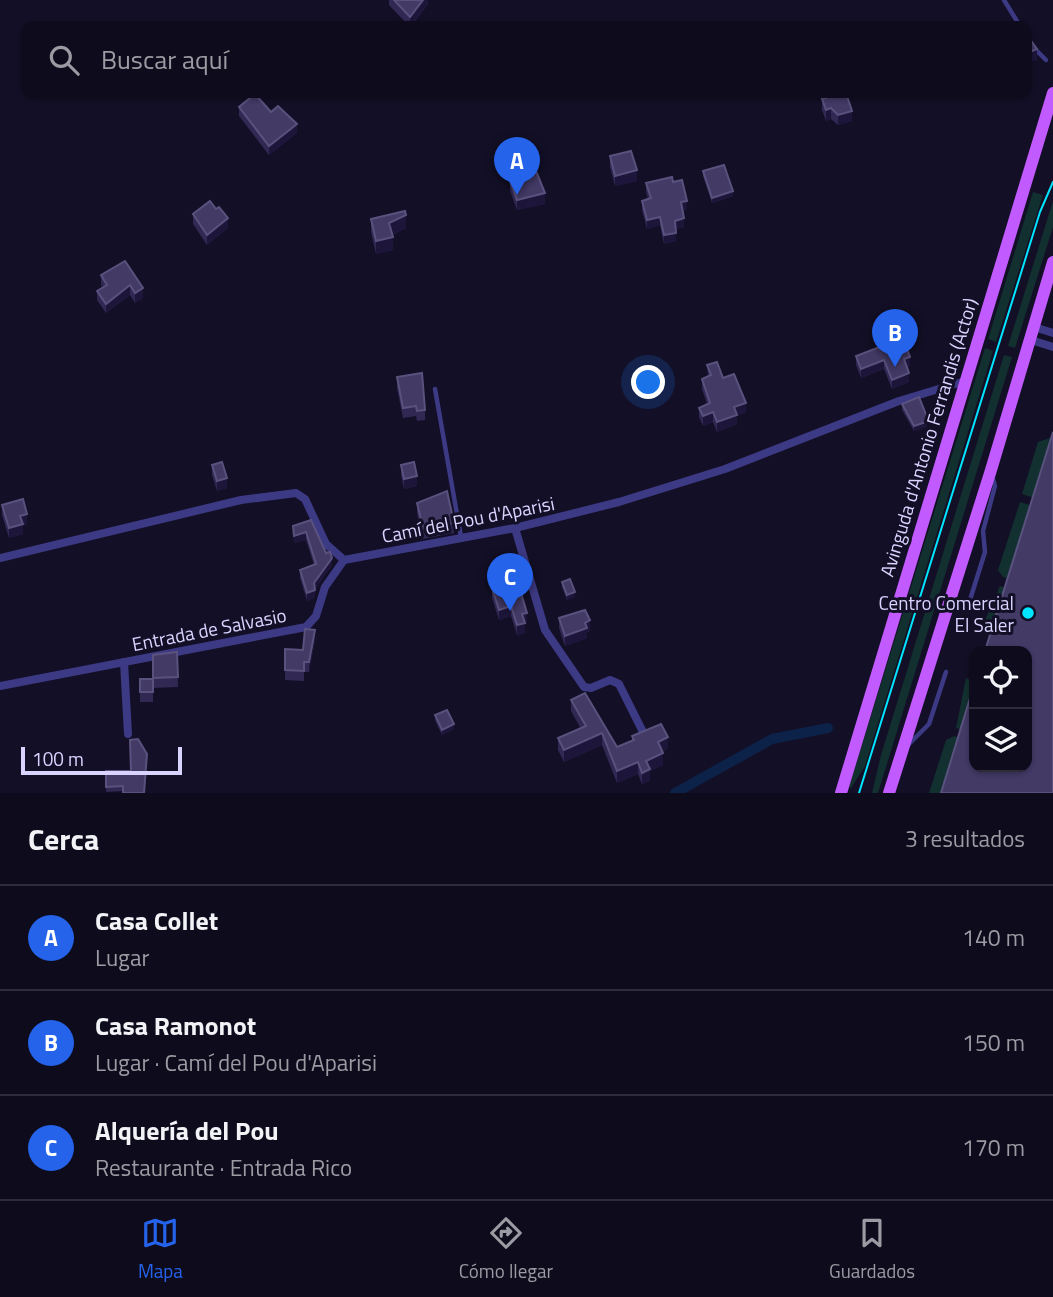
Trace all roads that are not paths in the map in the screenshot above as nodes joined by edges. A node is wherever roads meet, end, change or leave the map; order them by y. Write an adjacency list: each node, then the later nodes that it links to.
1 (1004, 0): 2 (lane)
2 (1017, 21)
3 (1032, 43): 4 (lane)
4 (1046, 60)
5 (1053, 93): 10 (main road, Avinguda d'Antonio Ferrandis (Actor))
6 (1053, 262): 8 (main road)
7 (1053, 333): 8 (street)
8 (1033, 334): 9 (street); 12 (main road)
9 (1053, 347)
10 (965, 381): 13 (street, Camí del Pou d'Aparisi); 24 (main road, Avinguda d'Antonio Ferrandis (Actor))
11 (435, 388): 14 (lane)
12 (992, 470): 17 (lane); 23 (main road)
13 (515, 528): 14 (street, Camí del Pou d'Aparisi); 22 (street)
14 (461, 538): 16 (street, Camí del Pou d'Aparisi)
15 (0, 558): 16 (street)
16 (344, 560): 18 (street, Entrada de Salvasio)
17 (969, 603)
18 (124, 662): 20 (street, Entrada de Salvasio); 21 (street, Entrada de Salvasio)
19 (946, 672): 23 (lane)
20 (0, 686)
21 (128, 734)
22 (644, 734)
23 (903, 750): 25 (main road)
24 (841, 793)
25 (889, 793)

